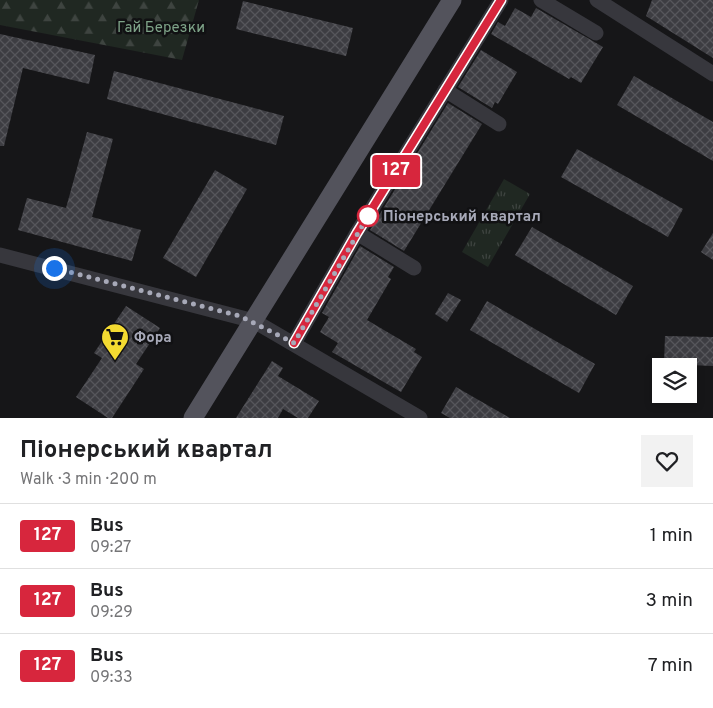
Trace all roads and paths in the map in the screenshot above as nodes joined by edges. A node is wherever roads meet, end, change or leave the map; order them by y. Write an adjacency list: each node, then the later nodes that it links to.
1 (452, 0): 12 (main road)
2 (501, 0): 7 (street)
3 (541, 0): 5 (street)
4 (597, 0): 6 (street)
5 (596, 33)
6 (713, 74)
7 (445, 90): 8 (street); 9 (street)
8 (499, 124)
9 (357, 233): 11 (street); 13 (street)
10 (0, 254): 12 (street)
11 (414, 268)
12 (254, 321): 13 (street); 15 (main road)
13 (294, 343): 14 (street)
14 (410, 416)
15 (193, 418)

